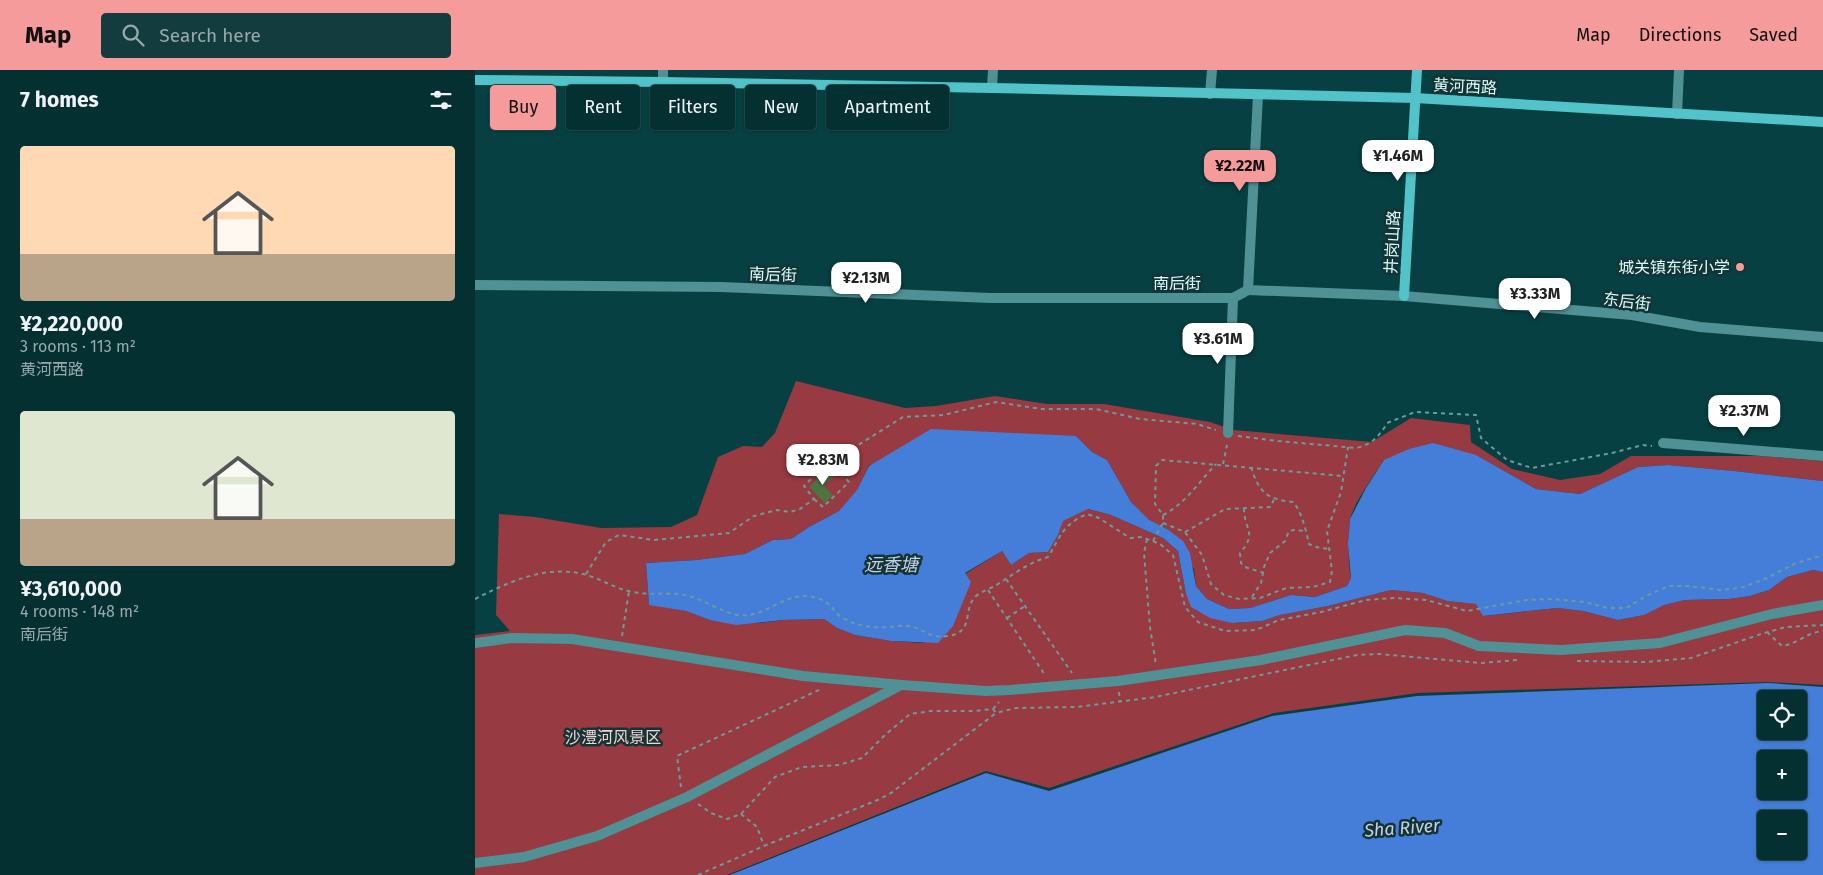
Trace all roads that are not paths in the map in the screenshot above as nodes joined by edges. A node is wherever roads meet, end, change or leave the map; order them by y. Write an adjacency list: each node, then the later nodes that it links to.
1 (663, 70): 7 (street)
2 (993, 70): 8 (street)
3 (1212, 70): 9 (street)
4 (1417, 70): 11 (street, 井岗山路)
5 (1679, 70): 12 (street)
6 (475, 80): 7 (street, 黄河西路)
7 (663, 82): 8 (street, 黄河西路)
8 (992, 88): 9 (street, 黄河西路)
9 (1210, 94): 10 (street, 黄河西路)
10 (1258, 95): 11 (street, 黄河西路); 15 (street)
11 (1415, 98): 12 (street, 黄河西路); 16 (street, 井岗山路)
12 (1677, 114): 13 (street, 黄河西路)
13 (1823, 122)
14 (475, 285): 17 (street, 南后街)
15 (1248, 290): 16 (street, 东后街); 17 (street, 南后街)
16 (1404, 296): 18 (street, 东后街)
17 (1233, 298): 19 (street)
18 (1823, 336)
19 (1229, 433)
20 (1663, 444): 21 (street)
21 (1823, 456)
22 (1823, 605): 24 (street)
23 (475, 643): 24 (street)
24 (902, 685): 25 (street)
25 (475, 863)

